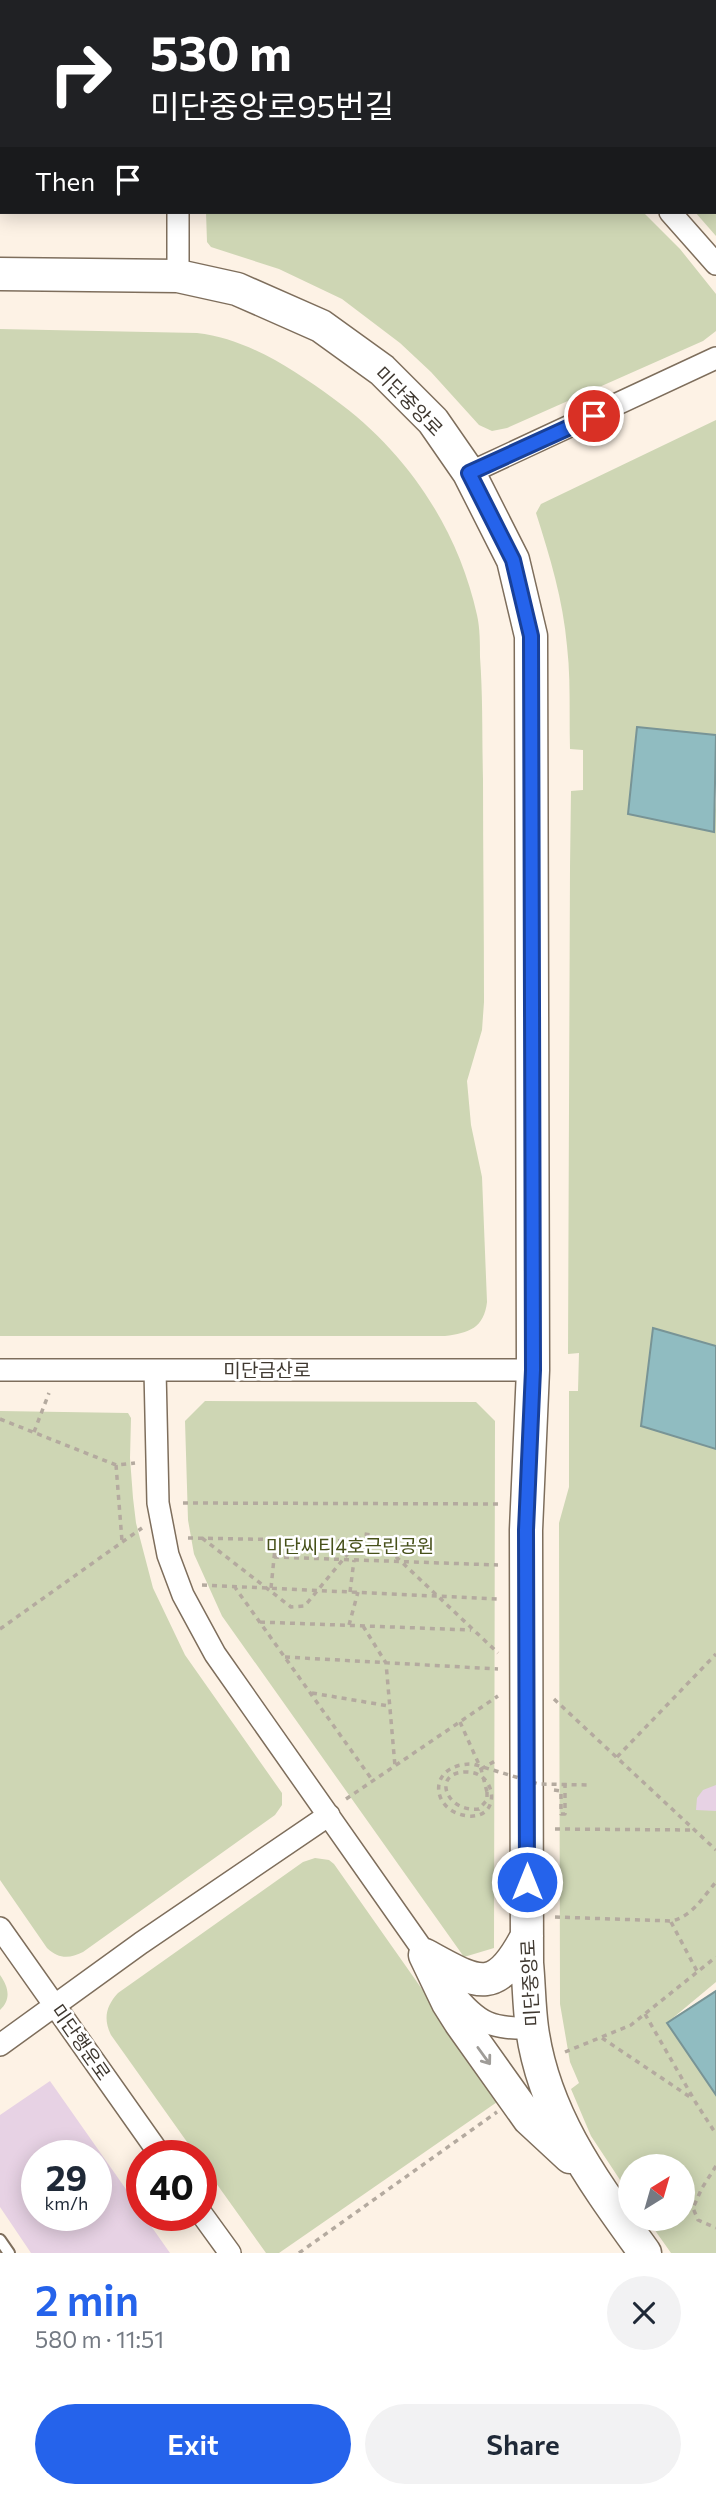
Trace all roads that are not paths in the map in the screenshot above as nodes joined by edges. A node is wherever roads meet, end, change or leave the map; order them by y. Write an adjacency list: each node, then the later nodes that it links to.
1 (178, 214): 5 (street)
2 (672, 214): 3 (street)
3 (716, 264)
4 (0, 274): 5 (street, 미단중앙로)
5 (178, 276): 7 (street, 미단중앙로)
6 (716, 358): 7 (street)
7 (469, 473): 10 (street, 미단중앙로)
8 (0, 1370): 9 (street, 미단금산로)
9 (155, 1370): 10 (street, 미단금산로); 11 (street)
10 (533, 1370): 13 (street, 미단중앙로)
11 (329, 1815): 14 (street); 15 (street)
12 (0, 1928): 15 (street, 미단행운로)
13 (527, 1936): 14 (street); 16 (street, 미단중앙로)
14 (425, 1955): 16 (street); 19 (street, one-way to 19)
15 (55, 2005): 17 (street); 18 (street, 미단행운로)
16 (532, 2028): 19 (street, 미단중앙로)
17 (0, 2045)
18 (150, 2140)
19 (587, 2173): 24 (street, 미단중앙로)
20 (214, 2231): 23 (street)
21 (0, 2240): 22 (lane)
22 (9, 2253)
23 (230, 2253)
24 (645, 2253)

